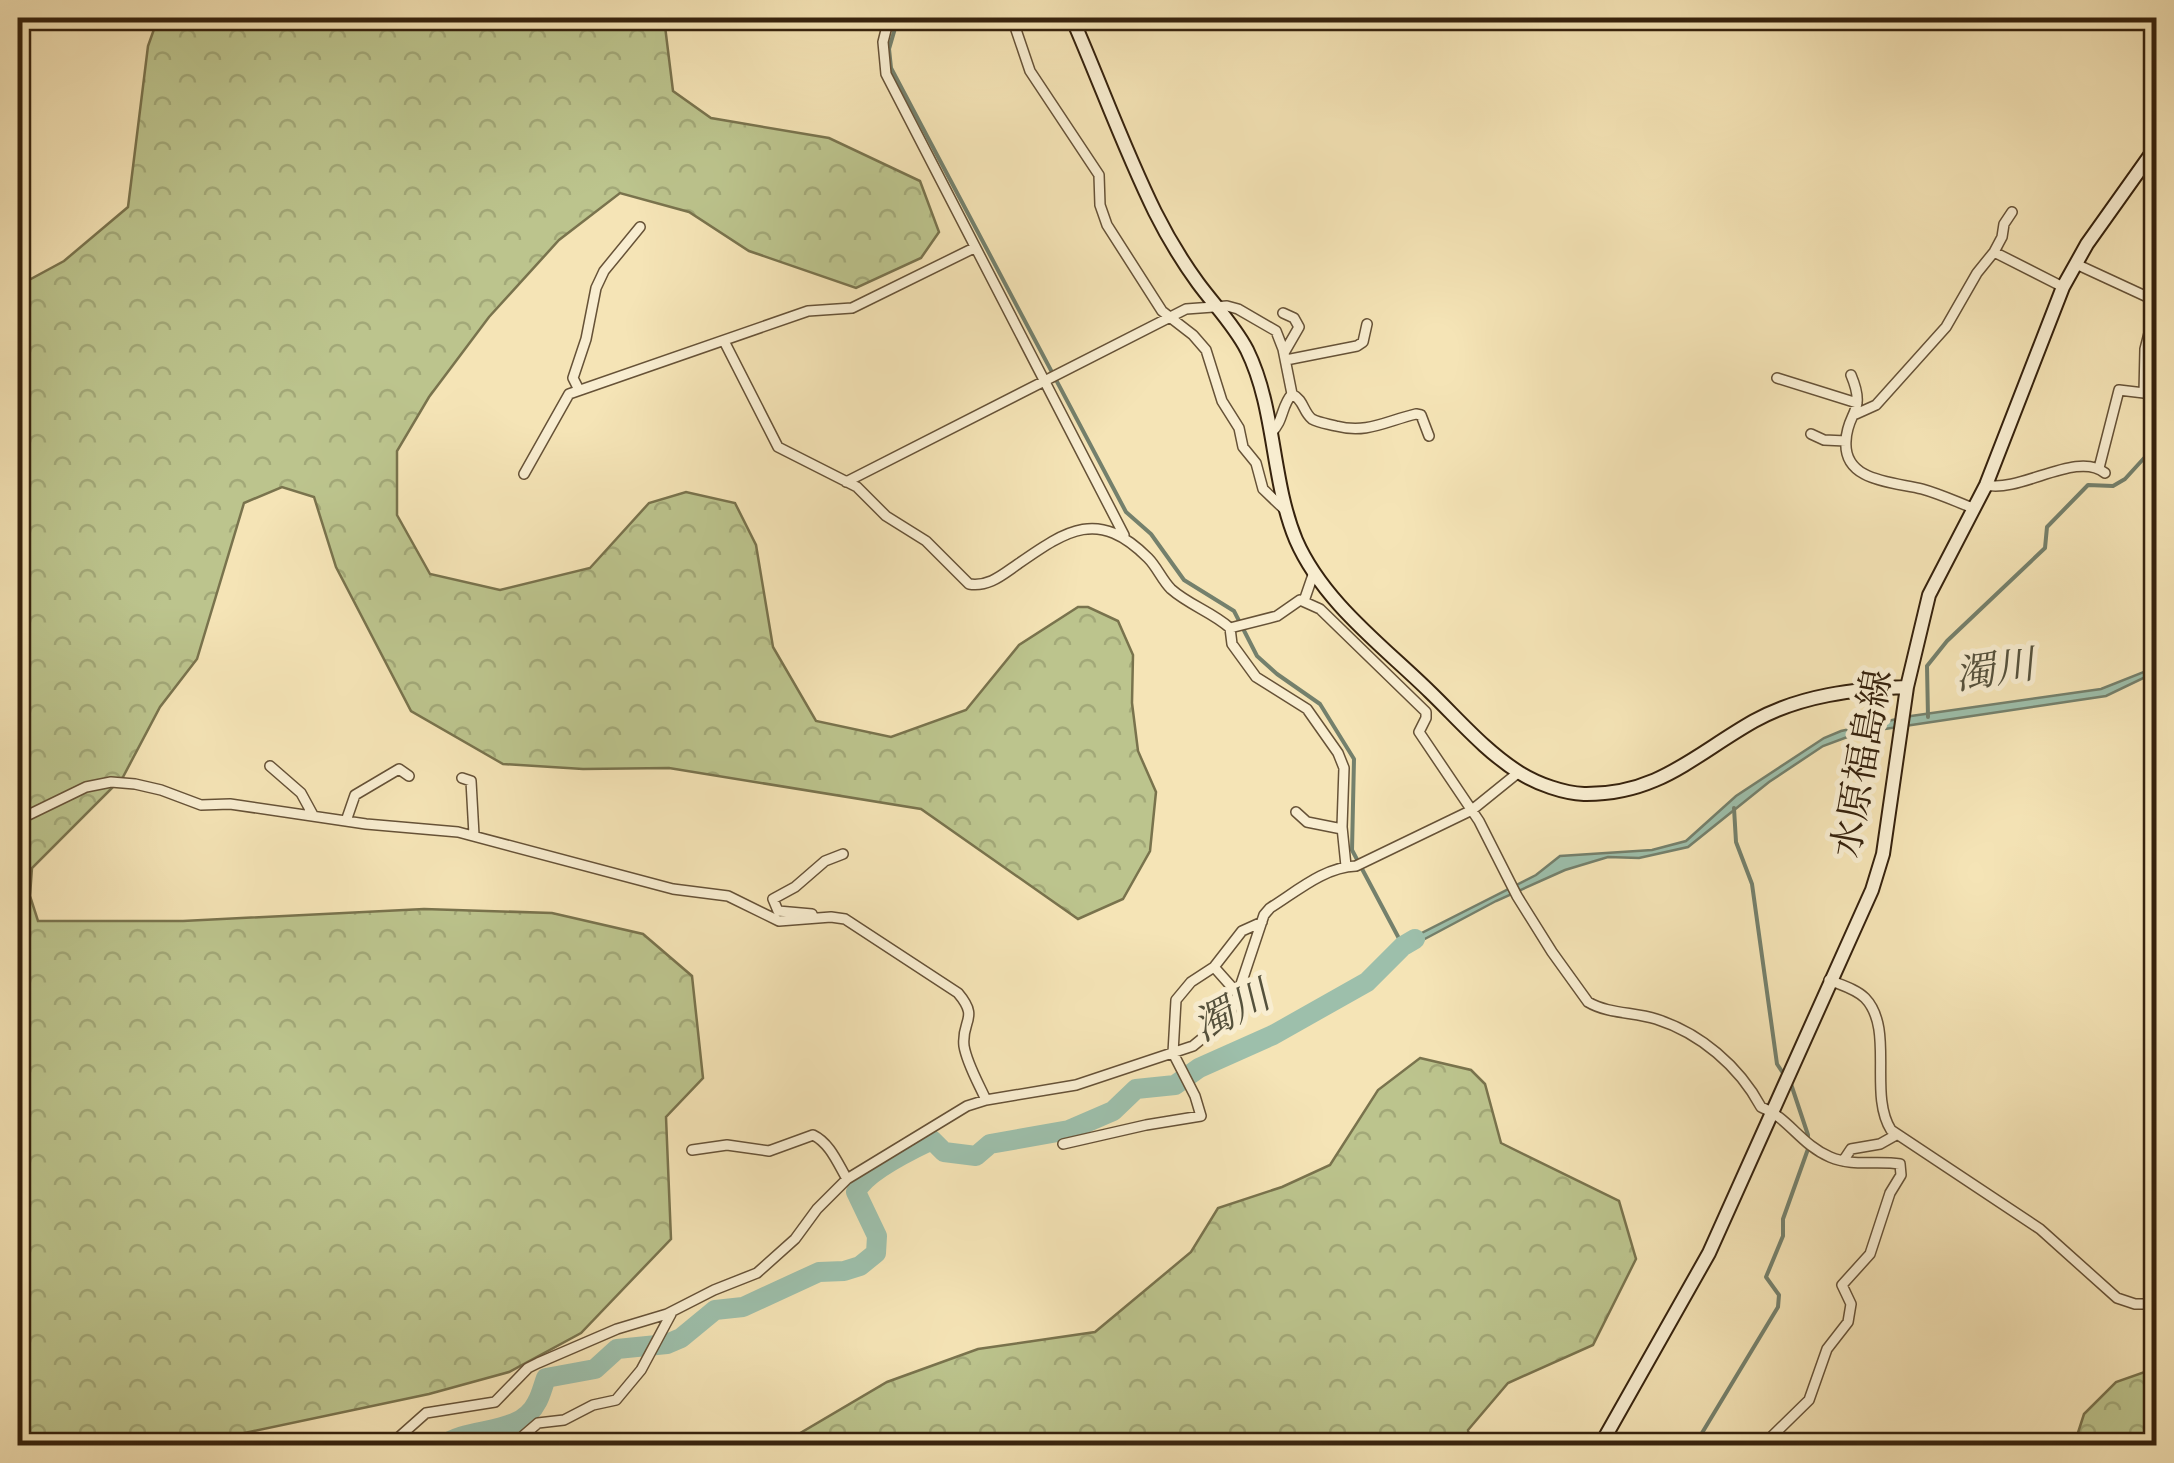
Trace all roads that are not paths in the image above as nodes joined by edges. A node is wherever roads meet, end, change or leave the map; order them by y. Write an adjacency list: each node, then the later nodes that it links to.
1 (890, 18): 7 (street)
2 (1012, 18): 14 (street)
3 (1072, 18): 12 (main road)
4 (2156, 148): 9 (main road, 水原福島線)
5 (2012, 212): 8 (street)
6 (640, 227): 21 (street)
7 (974, 248): 16 (street); 19 (street)
8 (1994, 252): 10 (street); 23 (street)
9 (2076, 264): 10 (main road, 水原福島線); 11 (street)
10 (2063, 287): 30 (main road, 水原福島線)
11 (2156, 304): 30 (street)
12 (1218, 308): 14 (street); 17 (street); 24 (main road)
13 (1284, 313): 17 (street)
14 (1169, 318): 19 (street); 32 (street)
15 (1368, 324): 17 (street)
16 (724, 341): 21 (street); 29 (street)
17 (1285, 357): 22 (street)
18 (1851, 374): 23 (street)
19 (1053, 378): 29 (street); 33 (street)
20 (1777, 378): 23 (street)
21 (579, 390): 28 (street)
22 (1292, 394): 24 (street); 26 (street)
23 (1857, 409): 27 (street)
24 (1271, 433): 32 (main road)
25 (1811, 434): 27 (street)
26 (1429, 436)
27 (1846, 441): 31 (street)
28 (524, 474)
29 (846, 482): 33 (street)
30 (1986, 484): 31 (main road, 水原福島線)
31 (1974, 508): 37 (main road, 水原福島線)
32 (1287, 512): 34 (main road)
33 (1125, 538): 36 (street)
34 (1314, 572): 35 (street); 39 (main road)
35 (1304, 601): 36 (street); 42 (street)
36 (1238, 625): 47 (street)
37 (1908, 687): 39 (main road); 54 (main road, 水原福島線)
38 (270, 766): 44 (street)
39 (1519, 772): 42 (street)
40 (409, 776): 46 (street)
41 (462, 778): 48 (street)
42 (1472, 810): 50 (street); 58 (street)
43 (1296, 812): 47 (street)
44 (313, 815): 45 (street); 46 (street)
45 (18, 820)
46 (346, 821): 48 (street)
47 (1342, 829): 50 (street)
48 (474, 835): 51 (street)
49 (843, 854): 51 (street)
50 (1356, 864): 52 (street)
51 (818, 918): 57 (street)
52 (1262, 922): 53 (street); 55 (street)
53 (1214, 967): 55 (street); 56 (street)
54 (1829, 980): 58 (main road, 水原福島線); 59 (street)
55 (1238, 994): 56 (street)
56 (1173, 1052): 57 (street); 60 (street)
57 (986, 1100): 63 (street)
58 (1774, 1110): 62 (street); 66 (main road, 水原福島線)
59 (1896, 1135): 62 (street); 64 (street)
60 (1063, 1144)
61 (692, 1150): 63 (street)
62 (1843, 1162): 69 (street)
63 (847, 1179): 65 (street)
64 (2156, 1304)
65 (672, 1312): 67 (street); 68 (street)
66 (1605, 1444)
67 (376, 1446)
68 (504, 1446)
69 (1762, 1446)

